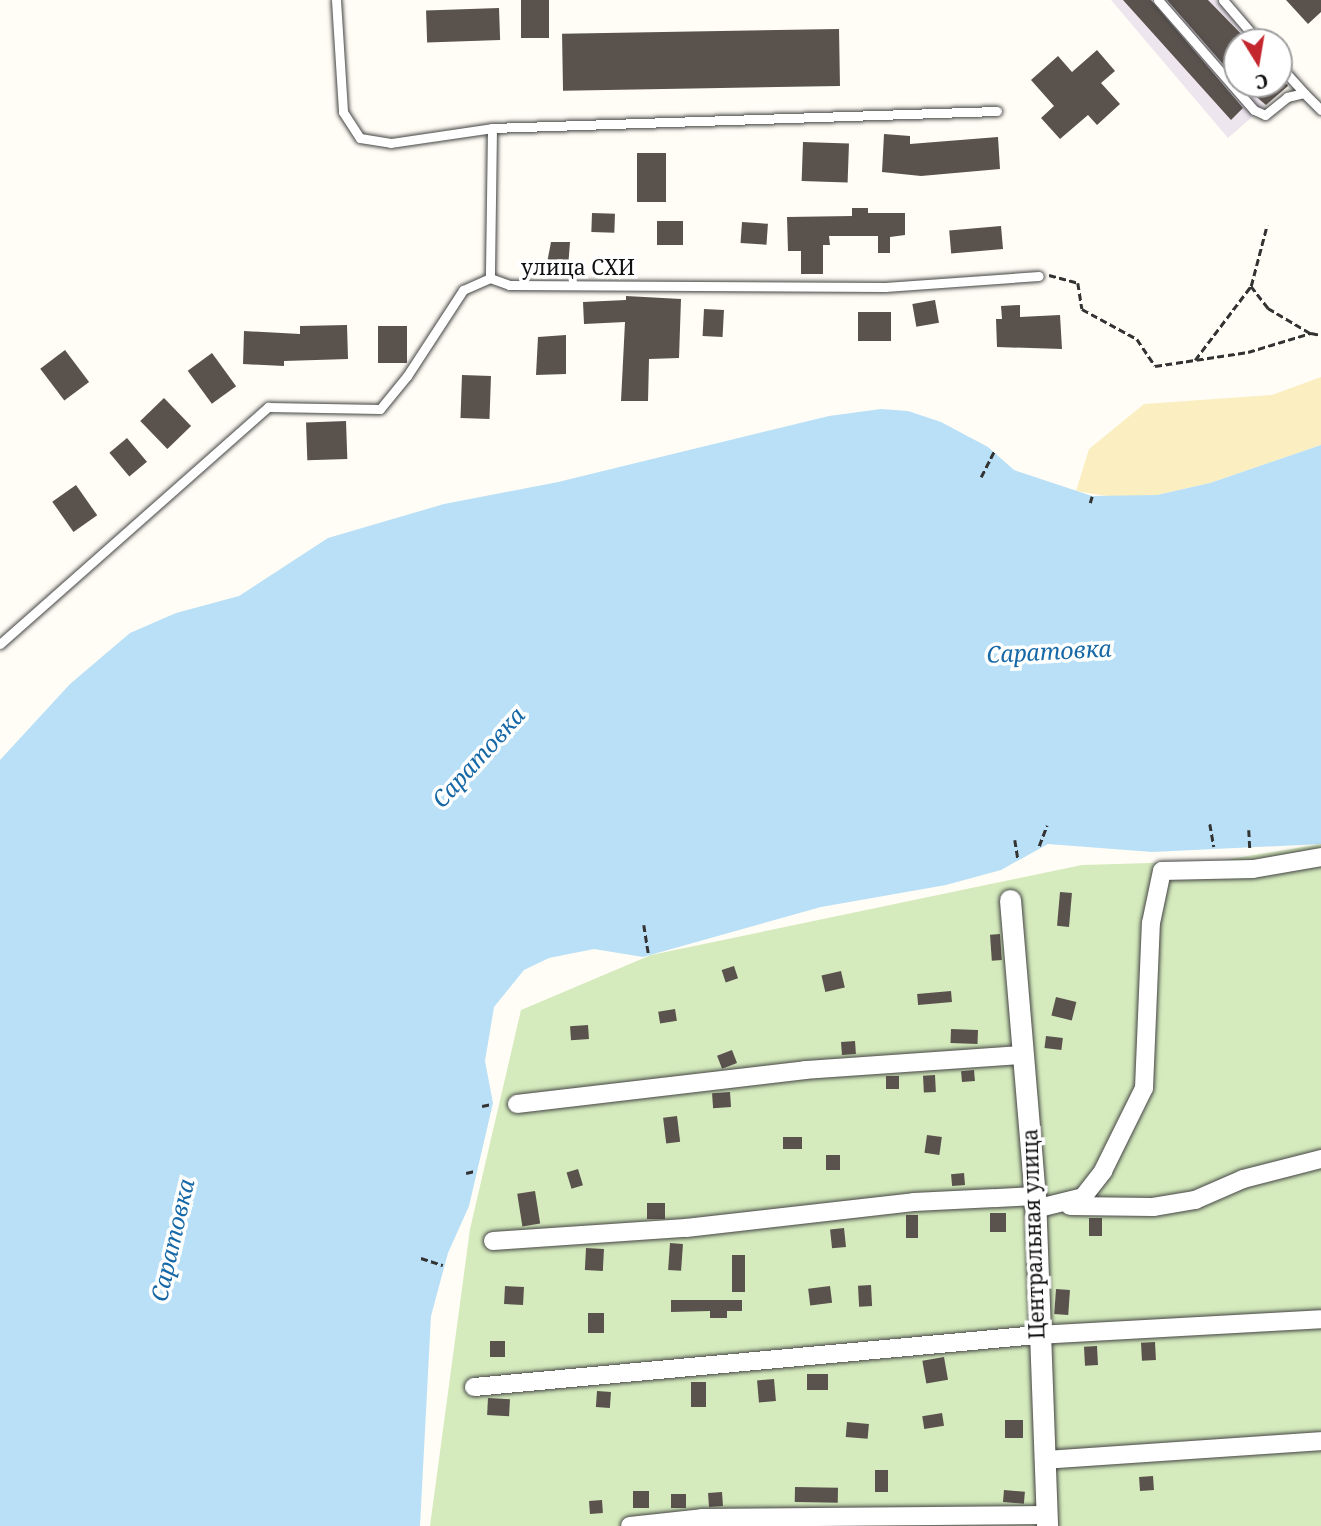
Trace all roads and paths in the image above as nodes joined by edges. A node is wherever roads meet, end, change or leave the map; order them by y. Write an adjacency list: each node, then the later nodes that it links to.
1 (335, 0): 9 (lane)
2 (1158, 0): 6 (lane)
3 (1223, 0): 4 (lane)
4 (1247, 28)
5 (1293, 81): 6 (lane)
6 (1304, 93): 7 (lane)
7 (1321, 110)
8 (997, 111): 9 (lane)
9 (492, 128): 12 (lane, улица СХИ)
10 (1267, 225): 13 (path)
11 (1042, 276): 12 (lane, улица СХИ); 16 (path)
12 (490, 278): 21 (lane)
13 (1251, 286): 14 (path); 16 (path)
14 (1311, 333): 15 (path); 16 (path)
15 (1321, 335)
16 (1195, 360)
17 (994, 451): 18 (path)
18 (981, 477)
19 (1092, 496): 20 (path)
20 (1090, 503)
21 (0, 644)
22 (1210, 824): 27 (path)
23 (1047, 825): 26 (path)
24 (1249, 830): 28 (path)
25 (1015, 840): 30 (path)
26 (1039, 846)
27 (1214, 847)
28 (1250, 849)
29 (1321, 858): 42 (street)
30 (1018, 859)
31 (1010, 900): 34 (street, Центральная улица)
32 (644, 925): 33 (path)
33 (649, 955)
34 (1022, 1055): 36 (street); 41 (street, Центральная улица)
35 (492, 1104): 37 (path)
36 (517, 1104)
37 (482, 1106)
38 (1321, 1159): 42 (street)
39 (475, 1171): 40 (path)
40 (466, 1172)
41 (1035, 1203): 42 (street); 43 (street); 47 (street, Центральная улица)
42 (1060, 1206)
43 (493, 1241)
44 (421, 1258): 45 (path)
45 (443, 1265)
46 (1321, 1319): 47 (street)
47 (1037, 1335): 48 (street); 50 (street, Центральная улица)
48 (474, 1387)
49 (1321, 1441): 50 (street)
50 (1044, 1460): 51 (street, Центральная улица)
51 (1047, 1520): 52 (street)
52 (630, 1526)

